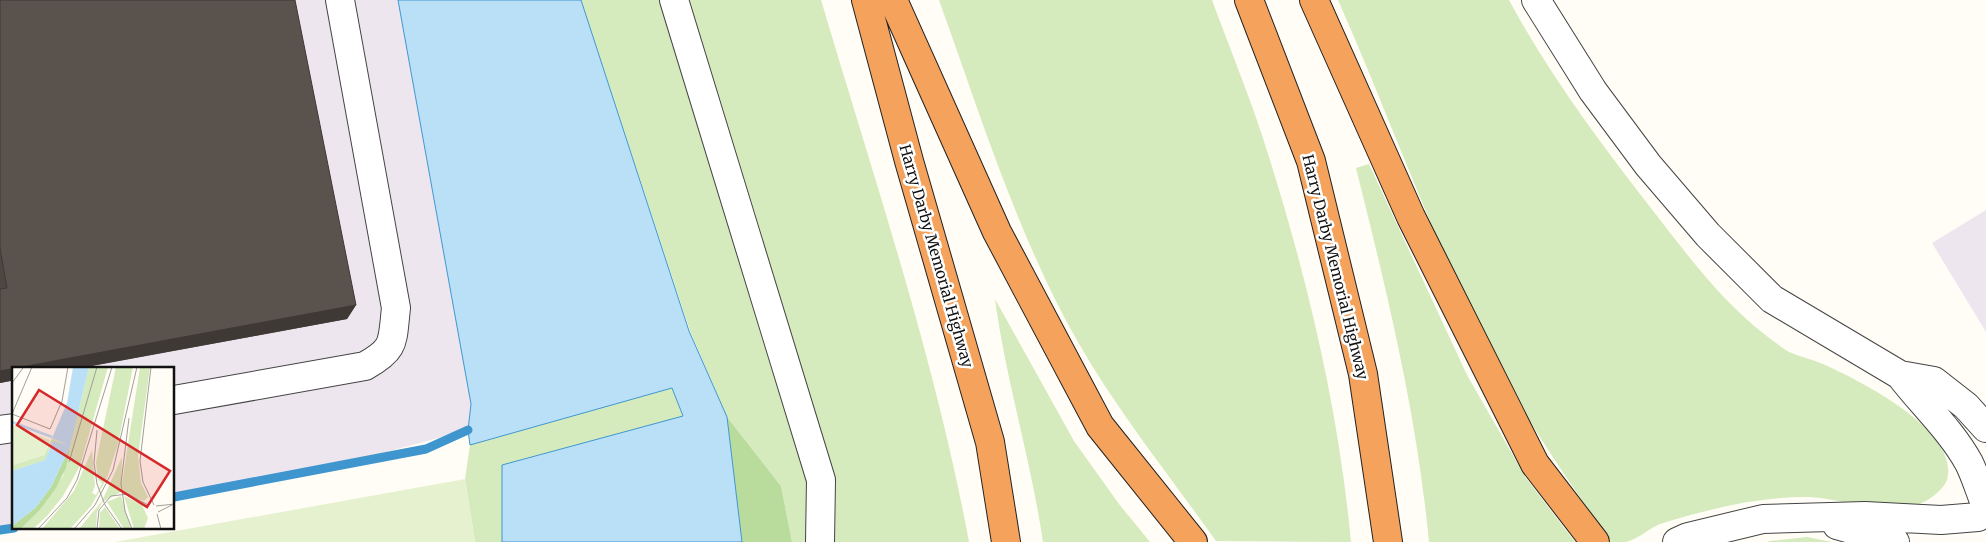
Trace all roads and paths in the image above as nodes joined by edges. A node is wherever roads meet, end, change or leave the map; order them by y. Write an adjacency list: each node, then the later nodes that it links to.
1 (340, 0): 9 (street)
2 (674, 0): 13 (street)
3 (866, 0): 14 (highway, Harry Darby Memorial Highway)
4 (892, 0): 15 (highway)
5 (1249, 0): 16 (highway, Harry Darby Memorial Highway)
6 (1314, 0): 17 (highway)
7 (1536, 0): 8 (street)
8 (1900, 375): 10 (street); 12 (street)
9 (175, 400)
10 (1986, 428)
11 (1817, 517): 12 (street); 18 (street); 19 (street)
12 (1980, 518)
13 (820, 542)
14 (1006, 542)
15 (1193, 542)
16 (1388, 542)
17 (1595, 542)
18 (1676, 542)
19 (1896, 542)

